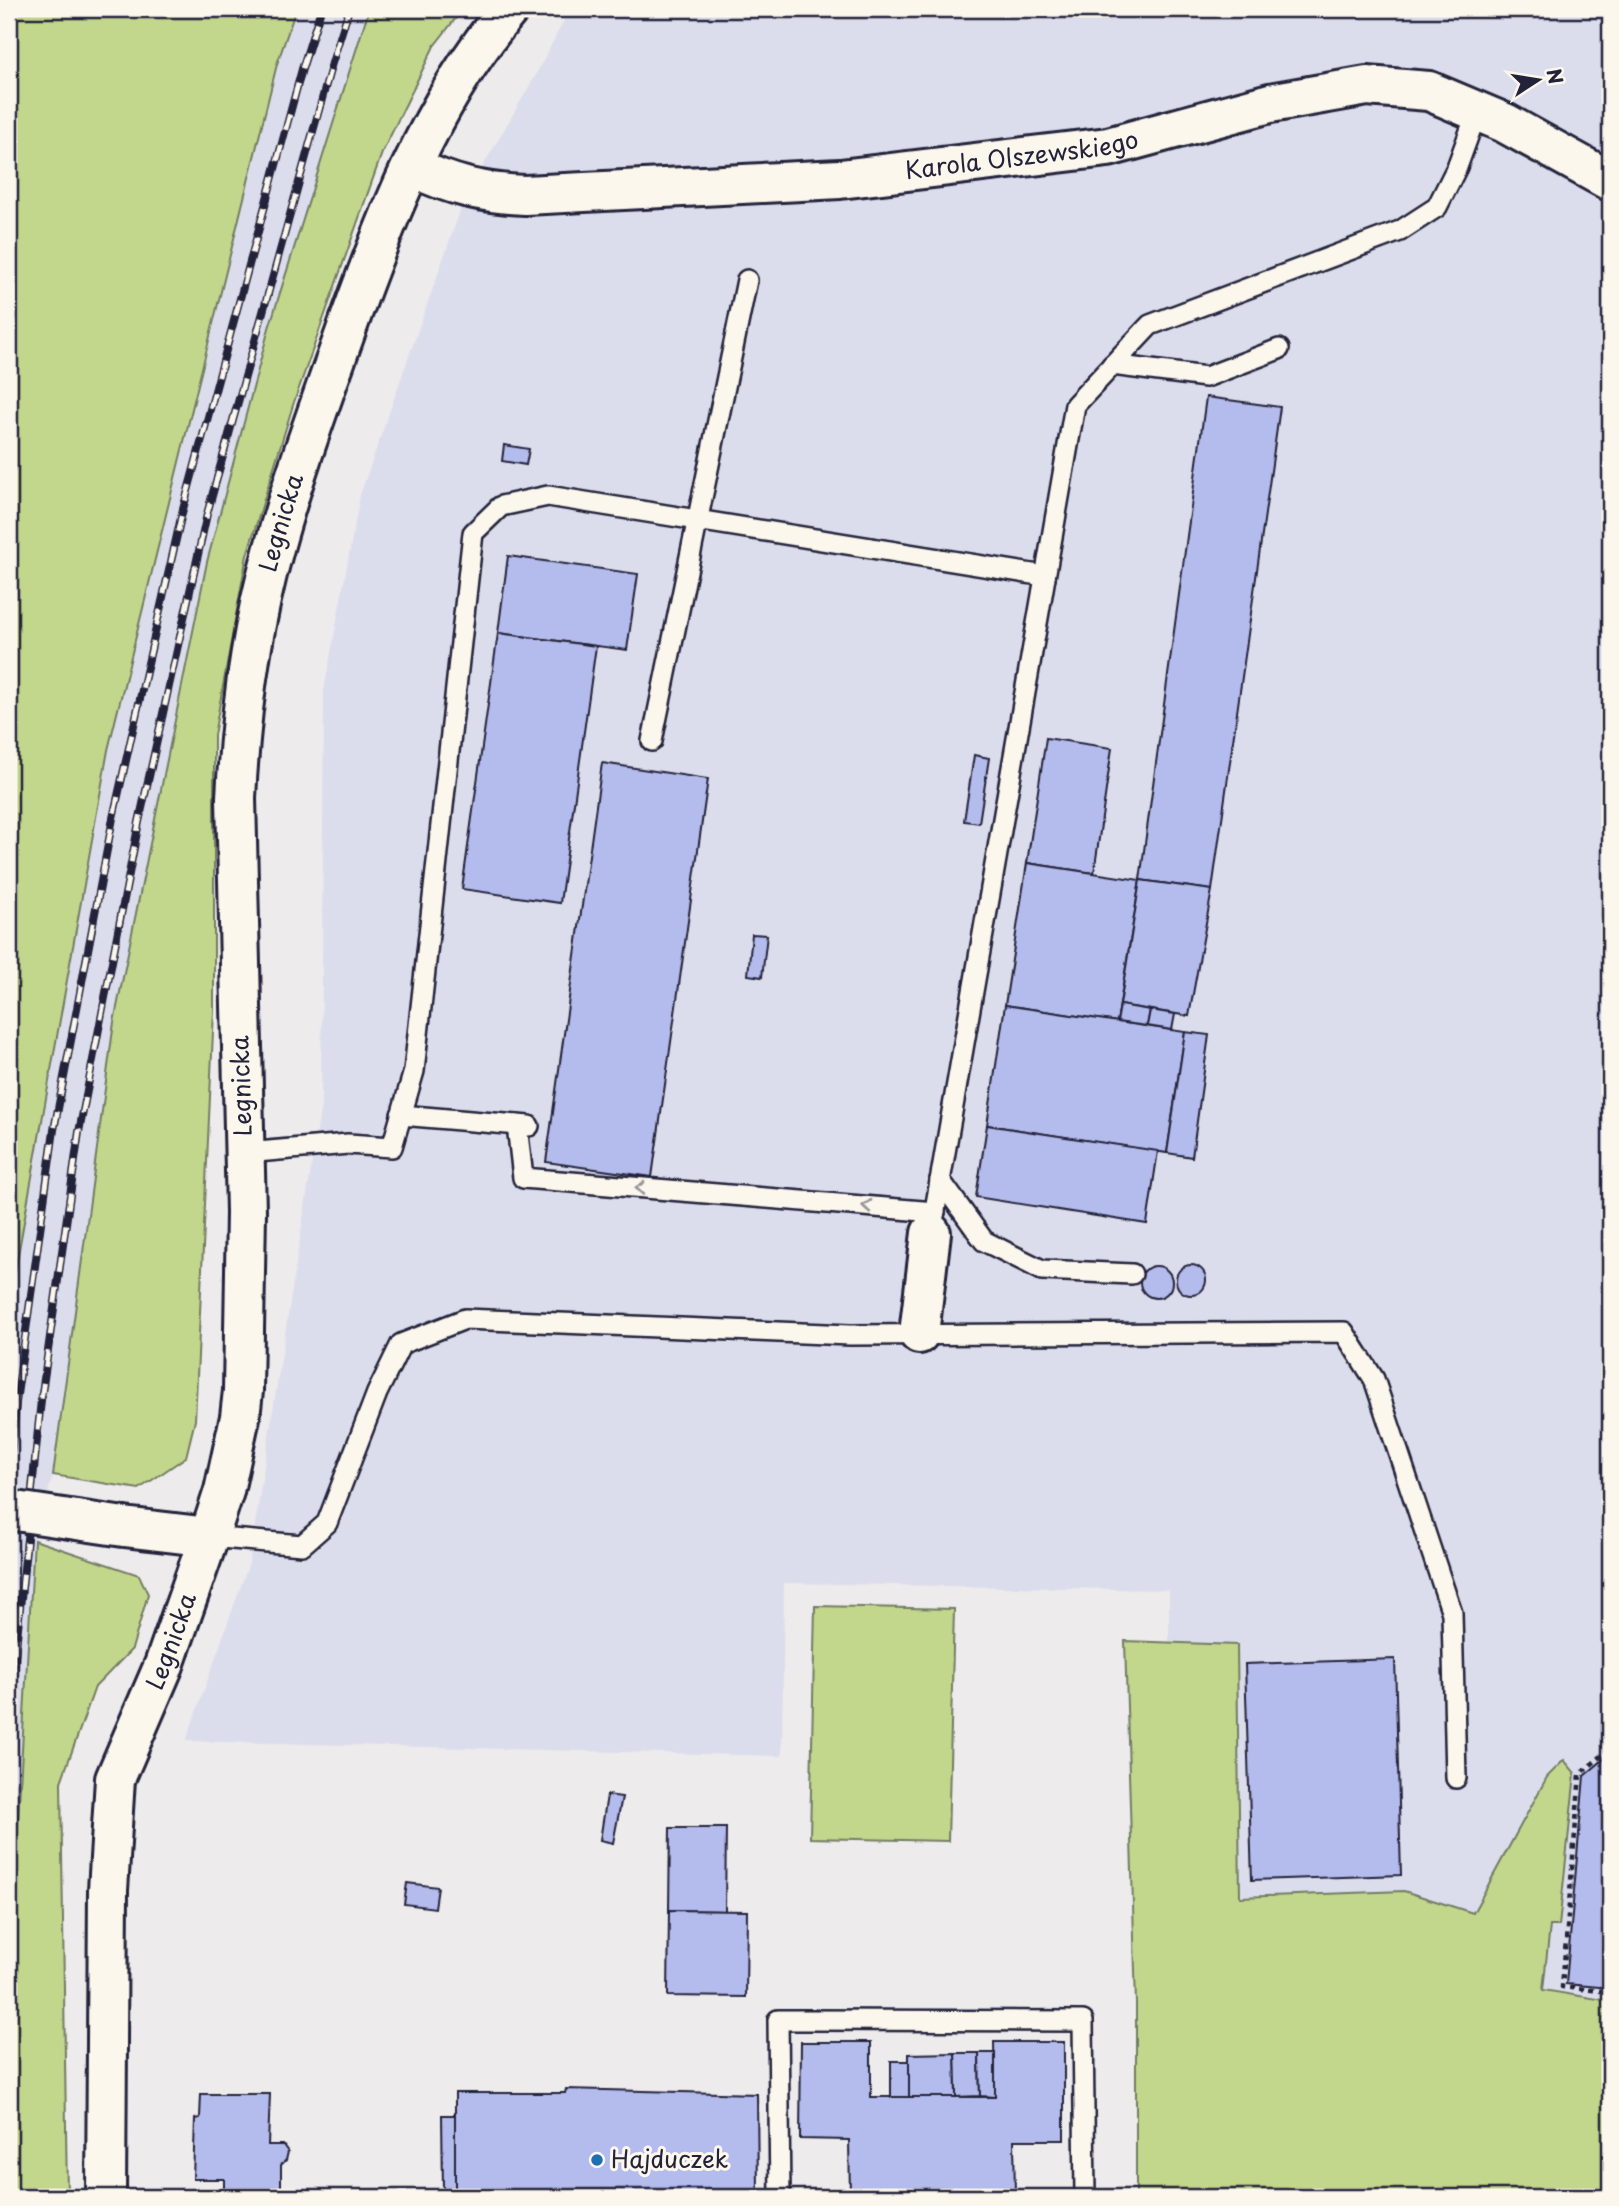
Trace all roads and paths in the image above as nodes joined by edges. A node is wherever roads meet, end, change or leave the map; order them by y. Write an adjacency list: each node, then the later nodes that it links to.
1 (509, 9): 3 (street, Legnicka)
2 (1477, 112): 3 (street, Karola Olszewskiego); 4 (street, Karola Olszewskiego); 7 (lane)
3 (412, 167): 12 (street, Legnicka)
4 (1610, 181)
5 (747, 280): 8 (lane)
6 (1279, 349): 7 (lane)
7 (1112, 365): 9 (lane)
8 (696, 520): 9 (lane); 10 (lane); 11 (lane)
9 (1045, 576): 13 (lane)
10 (652, 741)
11 (401, 1115): 12 (lane); 14 (lane, one-way to 11)
12 (245, 1153): 18 (street, Legnicka)
13 (940, 1180): 14 (lane); 15 (lane)
14 (933, 1222): 16 (street)
15 (1132, 1274)
16 (919, 1334): 18 (lane); 20 (lane)
17 (9, 1510): 18 (street, bridge)
18 (209, 1537): 22 (street, Legnicka)
19 (1610, 1749): 21 (path)
20 (1456, 1778)
21 (1610, 1992)
22 (107, 2197)
23 (780, 2197): 24 (lane)
24 (1084, 2197)

